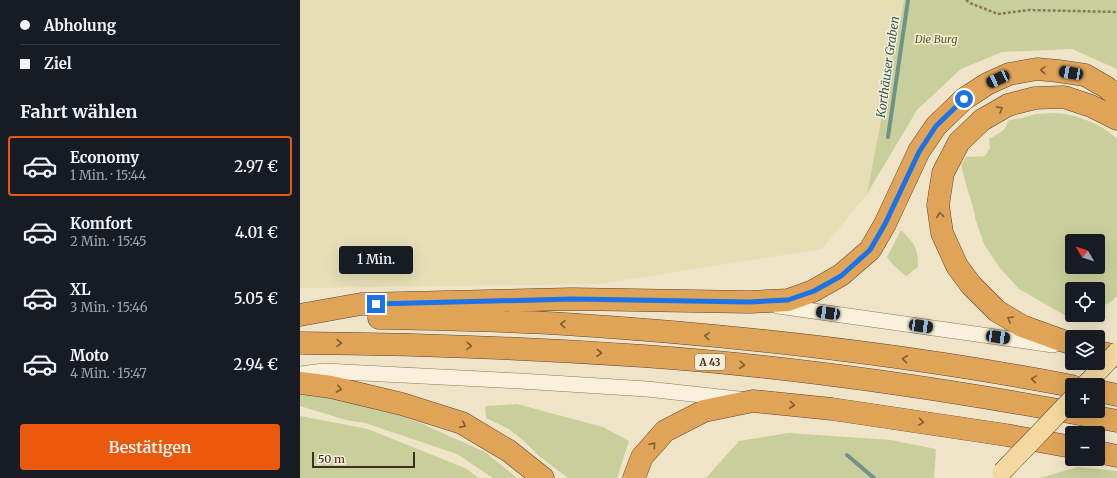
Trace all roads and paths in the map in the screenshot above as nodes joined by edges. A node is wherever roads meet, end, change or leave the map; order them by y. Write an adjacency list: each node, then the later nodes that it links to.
1 (966, 0): 2 (path)
2 (1117, 12)
3 (1117, 96): 5 (highway, one-way to 5)
4 (1117, 119): 7 (highway, one-way to 4)
5 (750, 302): 6 (highway); 9 (lane)
6 (300, 315): 16 (highway, one-way to 6)
7 (1065, 341)
8 (300, 343): 21 (highway, A 43, one-way to 21)
9 (1065, 347)
10 (1117, 352): 14 (main road, bridge)
11 (1105, 353): 12 (highway)
12 (1117, 356)
13 (300, 374): 19 (lane)
14 (1092, 378)
15 (300, 383): 26 (highway, one-way to 26)
16 (1065, 385)
17 (1105, 392): 18 (highway)
18 (1117, 395)
19 (753, 401): 22 (highway, one-way to 22); 27 (highway, one-way to 19)
20 (1065, 406): 25 (main road, bridge)
21 (1117, 421)
22 (1065, 446)
23 (1105, 453): 24 (highway)
24 (1117, 456)
25 (1002, 472)
26 (544, 478)
27 (634, 478)

